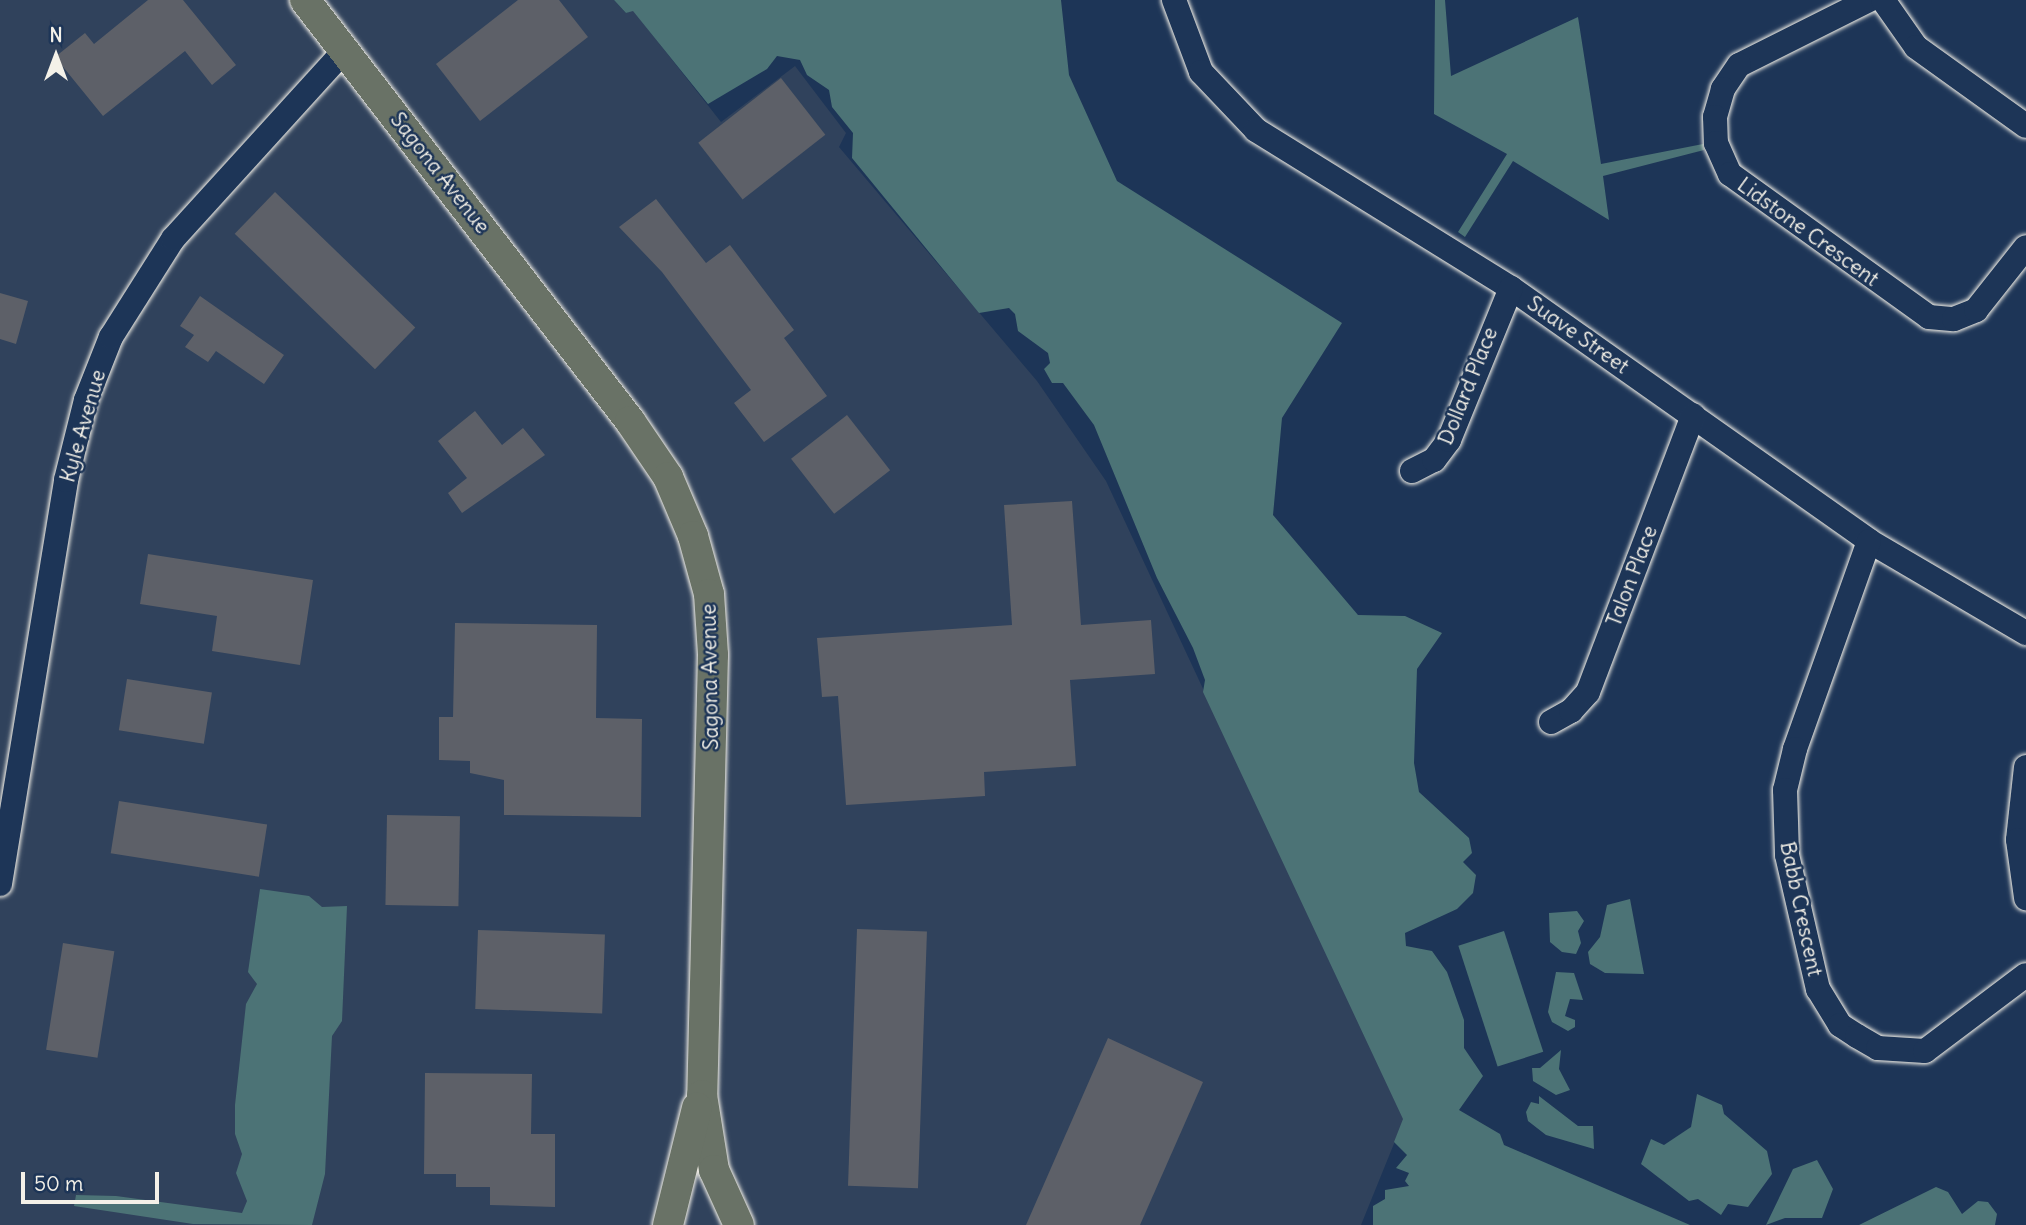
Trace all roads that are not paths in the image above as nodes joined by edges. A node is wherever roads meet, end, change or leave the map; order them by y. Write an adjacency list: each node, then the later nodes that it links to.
1 (305, 0): 5 (main road, Sagona Avenue)
2 (1174, 0): 8 (street, Suave Street)
3 (1869, 0): 7 (street, Lidstone Crescent)
4 (1883, 0): 6 (street)
5 (345, 50): 15 (street, Kyle Avenue); 18 (main road, Sagona Avenue)
6 (2026, 126)
7 (2026, 247)
8 (1511, 288): 9 (street, Suave Street); 10 (street, Dollard Place)
9 (1693, 415): 11 (street, Suave Street); 13 (street, Talon Place)
10 (1412, 471)
11 (1869, 541): 12 (street, Suave Street); 17 (street, Babb Crescent)
12 (2026, 633)
13 (1551, 722)
14 (2026, 767): 16 (street)
15 (0, 884)
16 (2026, 898)
17 (2026, 975)
18 (702, 1095): 19 (main road); 20 (main road, Sagona Avenue)
19 (668, 1225)
20 (739, 1225)

